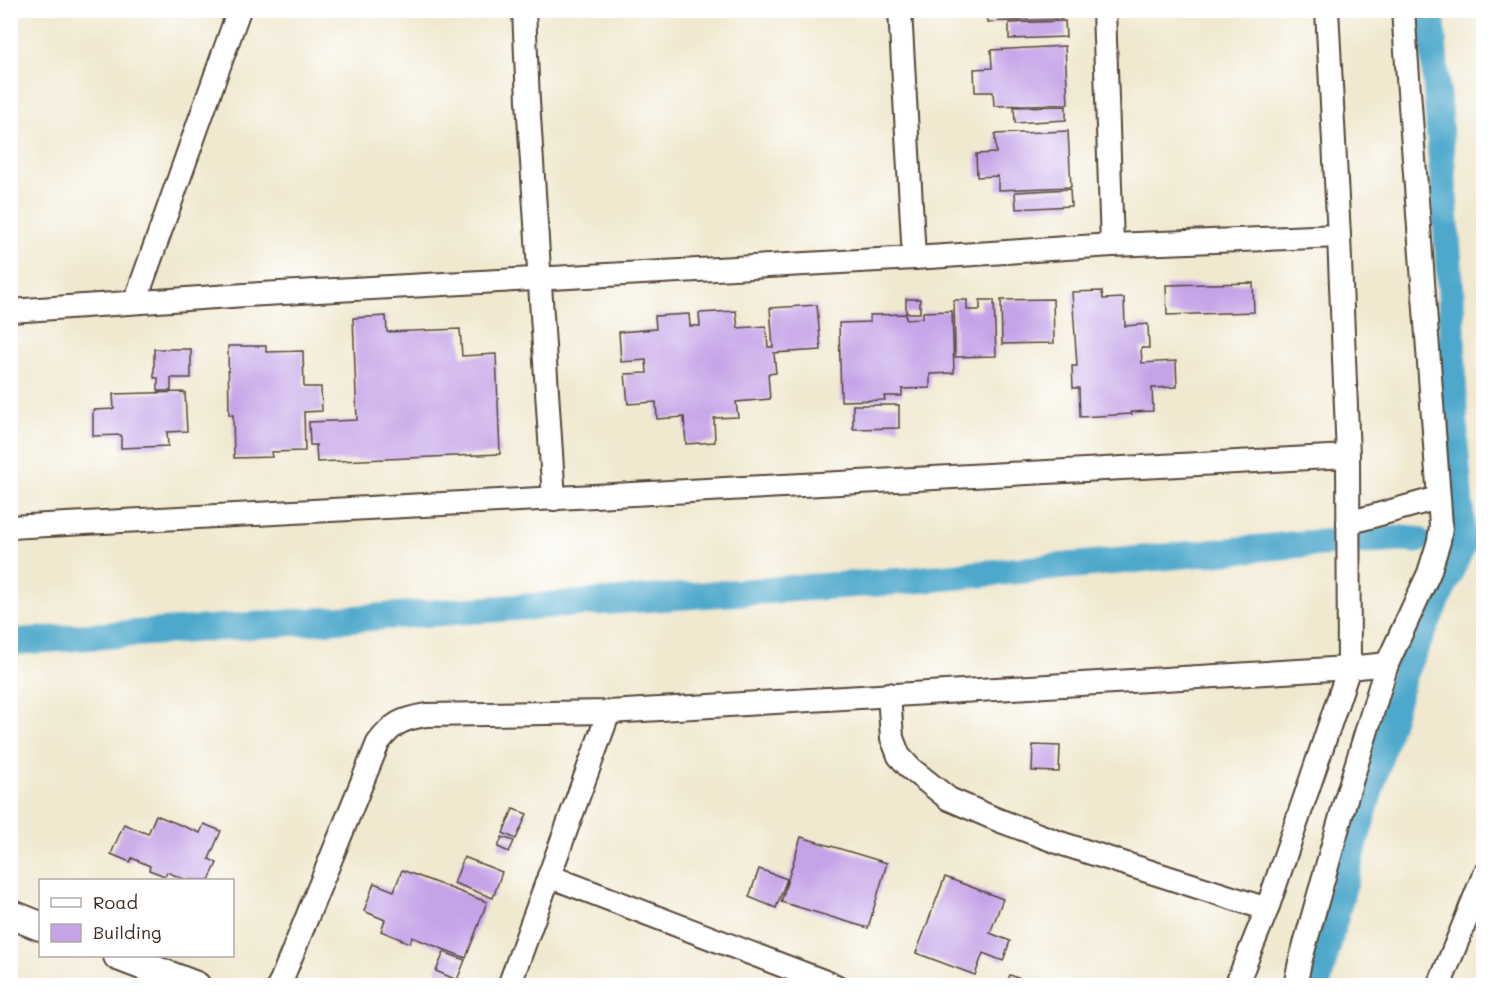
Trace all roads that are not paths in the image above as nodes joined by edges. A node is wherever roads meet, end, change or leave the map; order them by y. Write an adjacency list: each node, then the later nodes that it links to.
1 (239, 10): 11 (street)
2 (524, 10): 10 (street)
3 (900, 10): 9 (street)
4 (1104, 10): 8 (street)
5 (1327, 10): 7 (street)
6 (1403, 10): 14 (street)
7 (1339, 236): 8 (street); 13 (street)
8 (1112, 245): 9 (street)
9 (914, 258): 10 (street)
10 (540, 280): 11 (street); 15 (street)
11 (135, 302): 12 (street)
12 (10, 311)
13 (1348, 456): 15 (street); 17 (street)
14 (1438, 498): 17 (street); 18 (street)
15 (554, 499): 16 (street)
16 (10, 527)
17 (1349, 528): 19 (street)
18 (1388, 664): 19 (street); 33 (street)
19 (1349, 668): 20 (street); 24 (street)
20 (889, 694): 21 (street); 24 (street)
21 (609, 712): 23 (street); 29 (street)
22 (1484, 875): 34 (street)
23 (549, 876): 30 (street); 31 (street)
24 (1267, 909): 32 (street)
25 (10, 914): 26 (street)
26 (39, 926)
27 (121, 957): 28 (street)
28 (196, 986)
29 (279, 986)
30 (509, 986)
31 (836, 986)
32 (1236, 986)
33 (1295, 986)
34 (1439, 986)

